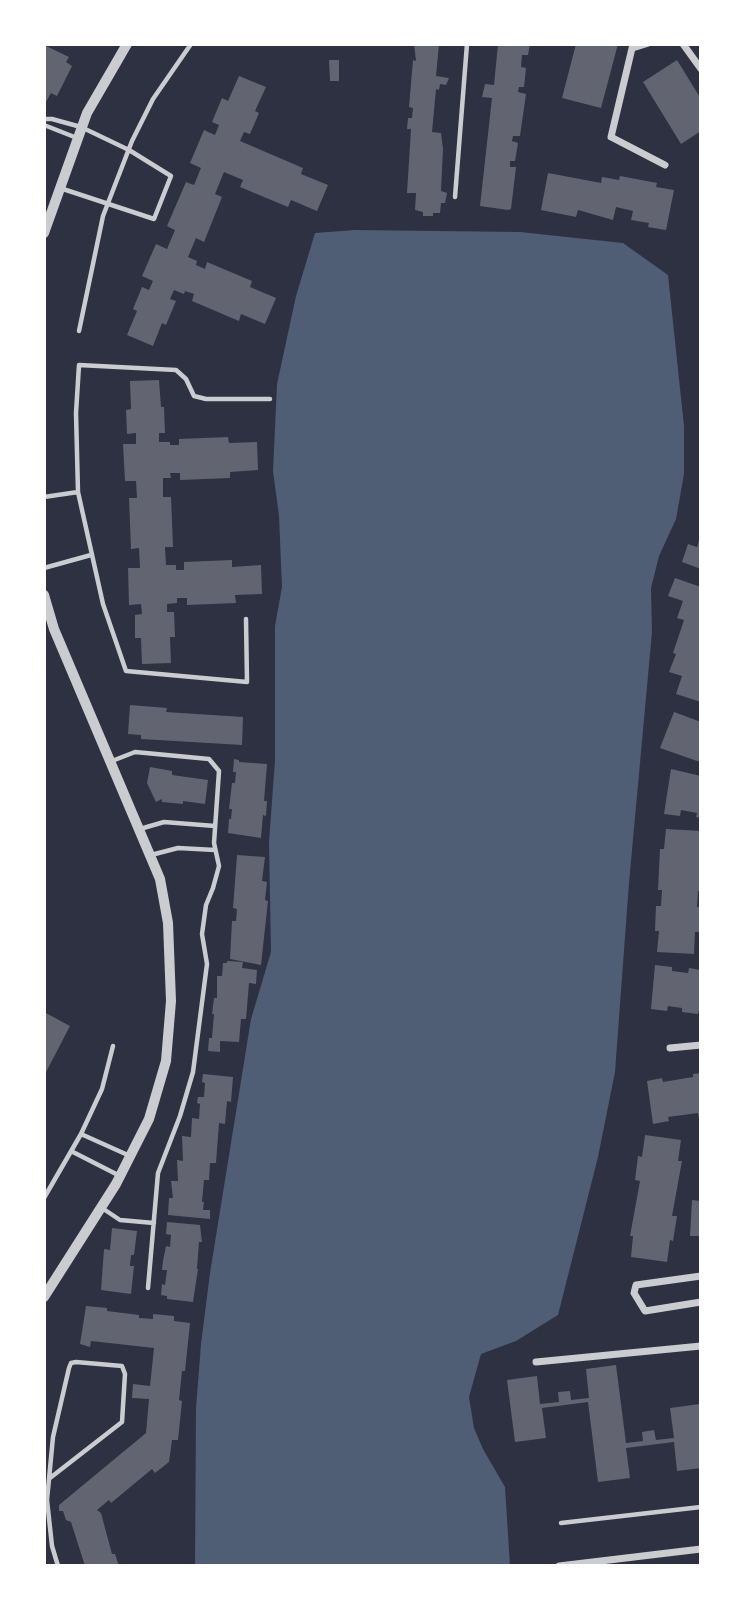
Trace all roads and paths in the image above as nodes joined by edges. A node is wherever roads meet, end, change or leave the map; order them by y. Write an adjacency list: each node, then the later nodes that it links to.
1 (127, 44): 10 (street)
2 (191, 44): 12 (lane)
3 (467, 44): 15 (lane)
4 (649, 44): 6 (lane)
5 (683, 44): 7 (street)
6 (633, 47): 13 (street)
7 (701, 69)
8 (44, 119): 10 (lane)
9 (44, 125): 11 (lane)
10 (81, 127): 11 (street); 12 (lane)
11 (76, 138): 14 (street)
12 (129, 150): 16 (lane); 16 (lane)
13 (665, 165)
14 (59, 188): 16 (lane); 17 (street)
15 (455, 197)
16 (108, 204): 18 (lane)
17 (44, 233)
18 (79, 331)
19 (270, 399): 20 (lane)
20 (78, 492): 21 (lane); 22 (lane)
21 (44, 497)
22 (91, 555): 23 (lane); 25 (lane)
23 (44, 568)
24 (44, 595): 26 (street)
25 (246, 619)
26 (111, 761): 27 (lane); 28 (street)
27 (215, 826): 28 (lane); 29 (lane)
28 (140, 829): 30 (street)
29 (215, 850): 30 (lane); 40 (lane)
30 (150, 855): 36 (street)
31 (113, 1045): 34 (lane)
32 (701, 1045): 33 (street)
33 (670, 1048)
34 (81, 1134): 35 (lane); 36 (lane)
35 (71, 1151): 37 (lane); 38 (lane)
36 (130, 1156): 37 (street)
37 (120, 1177): 39 (street)
38 (44, 1198)
39 (101, 1208): 40 (lane); 43 (street)
40 (153, 1223): 42 (lane)
41 (701, 1276): 44 (street)
42 (148, 1288)
43 (44, 1297)
44 (701, 1302)
45 (701, 1346): 46 (street)
46 (537, 1362)
47 (50, 1478): 47 (lane); 48 (lane)
48 (45, 1500): 50 (lane)
49 (701, 1507): 51 (lane)
50 (46, 1516): 53 (lane)
51 (561, 1523)
52 (701, 1549): 54 (street)
53 (58, 1566)
54 (559, 1566)

